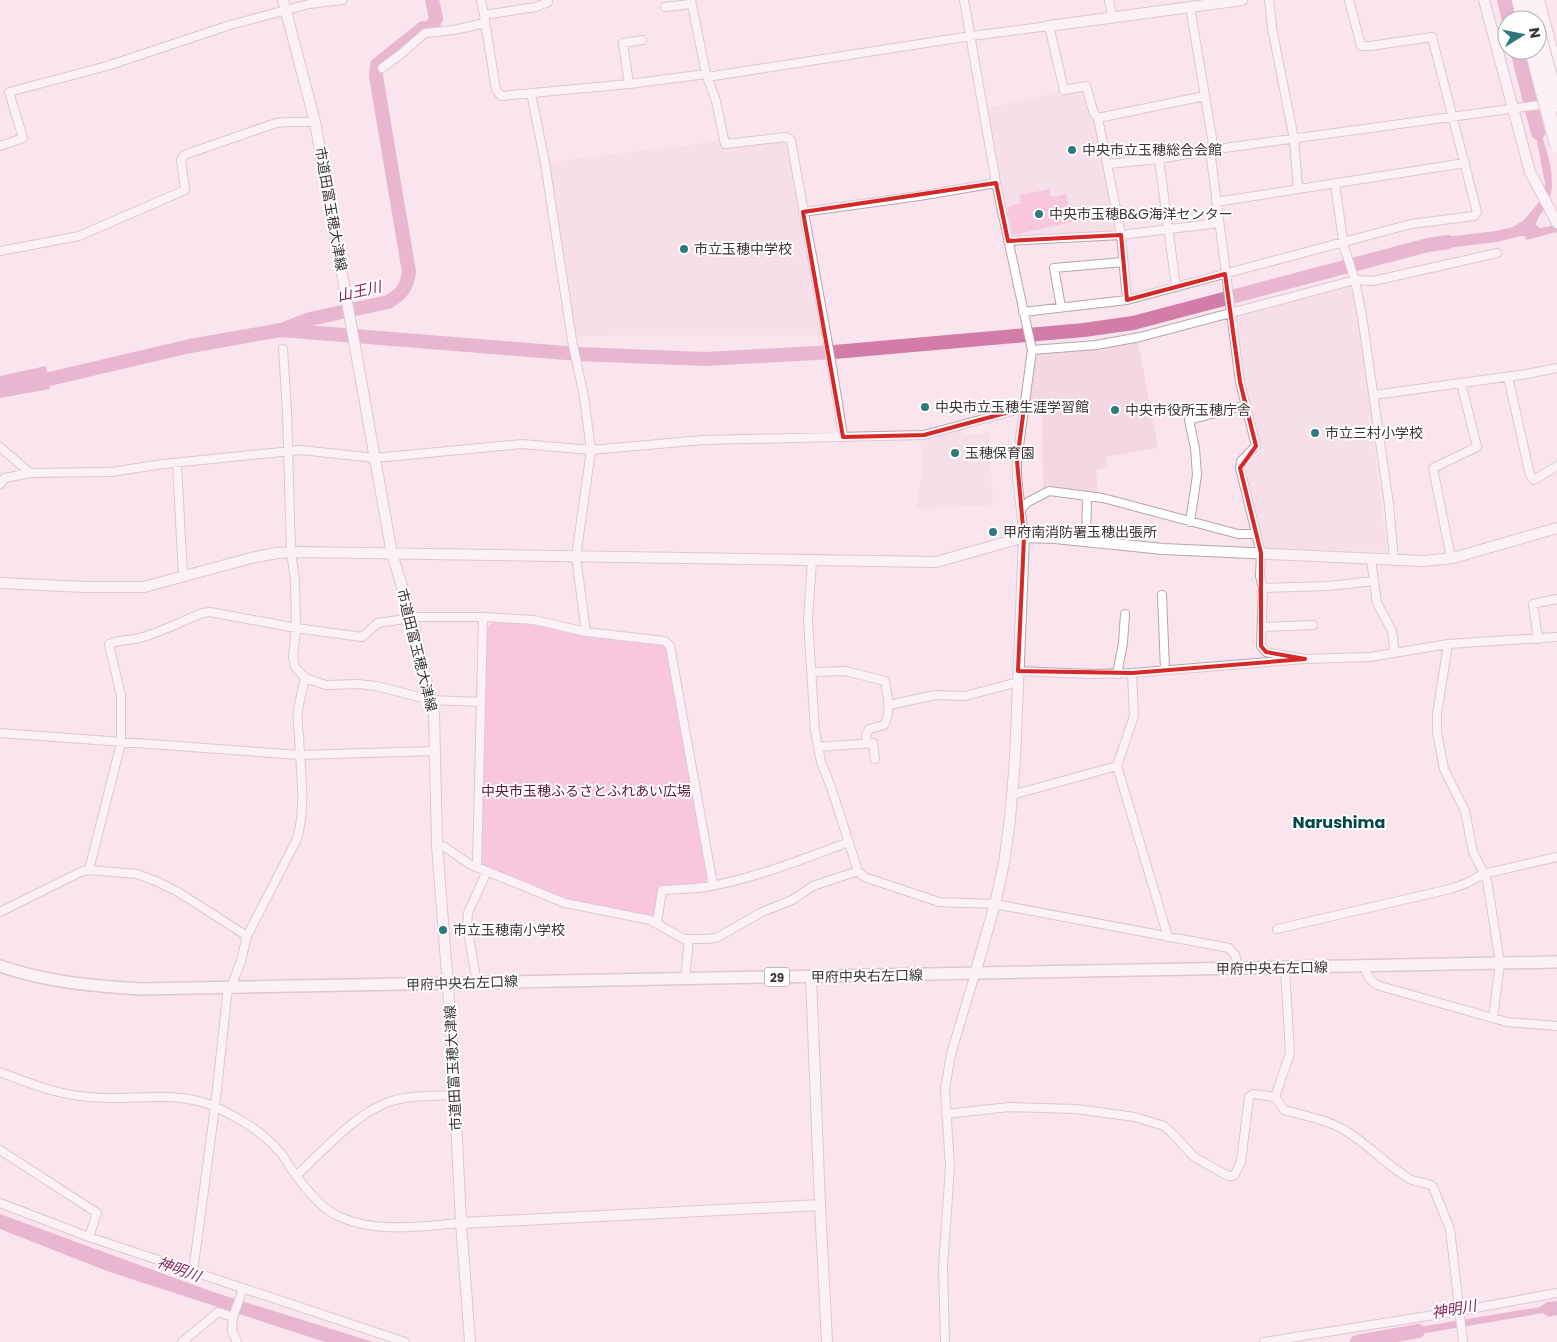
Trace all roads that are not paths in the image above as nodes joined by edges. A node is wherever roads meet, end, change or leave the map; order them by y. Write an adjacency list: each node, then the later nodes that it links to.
1 (342, 0): 13 (street)
2 (481, 0): 17 (street)
3 (964, 0): 19 (street)
4 (1109, 0): 16 (street)
5 (1242, 0): 14 (street)
6 (1269, 0): 36 (street)
7 (1349, 0): 33 (street)
8 (1484, 0): 20 (street)
9 (1489, 0): 20 (street)
10 (1539, 0): 25 (street)
11 (548, 2): 17 (street)
12 (691, 2): 15 (street); 26 (street)
13 (284, 5): 35 (street, 市道田富玉穂大津線); 37 (street)
14 (1184, 5): 16 (street); 29 (street)
15 (665, 8)
16 (1112, 17): 18 (street)
17 (484, 19): 24 (street); 28 (street)
18 (1048, 26): 19 (street); 34 (street)
19 (971, 36): 26 (street); 43 (street)
20 (1494, 36): 32 (street)
21 (642, 40): 27 (street)
22 (1535, 60): 38 (highway, bridge)
23 (1545, 60): 31 (highway, bridge)
24 (382, 68)
25 (1557, 68)
26 (706, 76): 27 (street); 47 (street)
27 (629, 84): 28 (street)
28 (531, 93): 74 (street)
29 (1205, 96): 34 (street); 39 (street)
30 (1557, 100): 32 (street)
31 (1557, 104)
32 (1512, 108): 33 (street); 49 (street)
33 (1453, 116): 36 (street); 41 (street)
34 (1098, 118): 42 (street)
35 (315, 122): 54 (street); 76 (street, 市道田富玉穂大津線)
36 (1294, 139): 39 (street); 45 (street)
37 (0, 146)
38 (1557, 146)
39 (1212, 150): 40 (street); 46 (street)
40 (1159, 159): 42 (street); 50 (street)
41 (1465, 163): 44 (street); 53 (street)
42 (1108, 164): 51 (street)
43 (996, 183): 47 (street); 52 (street)
44 (1335, 184): 45 (street); 53 (street)
45 (1298, 189): 46 (street)
46 (1216, 202): 48 (street)
47 (803, 212): 72 (street)
48 (1219, 223): 50 (street); 57 (street)
49 (1557, 223)
50 (1168, 230): 51 (street); 59 (street)
51 (1121, 235): 52 (street); 56 (street)
52 (1008, 242): 62 (street)
53 (1343, 242): 57 (street); 58 (street)
54 (0, 252)
55 (1497, 253): 58 (street)
56 (1124, 262): 60 (street); 61 (street)
57 (1225, 274): 59 (street); 63 (street)
58 (1354, 276): 63 (street); 69 (street)
59 (1176, 287): 60 (street)
60 (1127, 300): 61 (street)
61 (1061, 308): 62 (street)
62 (1023, 312): 65 (street)
63 (1231, 314): 65 (street); 70 (street)
64 (283, 349): 75 (street)
65 (1032, 350): 71 (street)
66 (1557, 368): 67 (street)
67 (1508, 377): 68 (street); 78 (street)
68 (1461, 383): 69 (street); 92 (street)
69 (1374, 395): 95 (street)
70 (1246, 405): 83 (street); 85 (street)
71 (1024, 408): 72 (street); 82 (street)
72 (843, 437): 74 (street)
73 (0, 447): 79 (street)
74 (591, 450): 76 (street); 91 (street)
75 (288, 452): 76 (street); 77 (street); 88 (street)
76 (375, 458): 90 (street, 市道田富玉穂大津線)
77 (178, 463): 79 (street); 96 (street)
78 (1557, 466)
79 (30, 473): 80 (street)
80 (0, 484)
81 (1087, 496): 82 (street); 83 (street); 87 (street)
82 (1021, 509): 86 (street)
83 (1190, 522): 85 (street)
84 (1557, 528): 92 (street)
85 (1256, 534): 89 (street)
86 (1024, 537): 87 (street); 93 (street); 115 (street)
87 (1086, 541): 89 (street)
88 (291, 552): 90 (street); 96 (street); 107 (street)
89 (1261, 553): 94 (street); 99 (street)
90 (392, 554): 91 (street); 104 (street, 市道田富玉穂大津線)
91 (576, 557): 93 (street); 108 (street)
92 (1451, 558): 95 (street)
93 (812, 560): 116 (street)
94 (1371, 560): 95 (street); 97 (street)
95 (1394, 561)
96 (183, 577): 98 (street)
97 (1374, 581): 99 (street); 112 (street)
98 (0, 583)
99 (1263, 588): 106 (street)
100 (1162, 594): 114 (street)
101 (1557, 599): 110 (street)
102 (1125, 614): 118 (street)
103 (483, 617): 104 (street); 108 (street); 122 (street)
104 (412, 618): 107 (street); 121 (street, 市道田富玉穂大津線)
105 (1313, 625): 106 (street)
106 (1262, 626): 113 (street)
107 (296, 628): 119 (street); 125 (street)
108 (586, 632): 141 (street)
109 (1557, 638): 110 (street)
110 (1538, 639): 111 (street)
111 (1448, 644): 112 (street); 140 (street)
112 (1393, 653): 113 (street)
113 (1305, 659): 114 (street)
114 (1165, 670): 117 (street)
115 (1018, 671): 118 (street); 120 (street)
116 (811, 672): 123 (street); 127 (street)
117 (1132, 673): 118 (street); 131 (street)
118 (1117, 674)
119 (305, 678): 121 (street); 129 (street)
120 (1018, 682): 123 (street); 132 (street)
121 (431, 700): 122 (street); 128 (street, 市道田富玉穂大津線)
122 (481, 702): 136 (street)
123 (889, 705): 126 (street)
124 (0, 733): 125 (street)
125 (120, 742): 129 (street); 137 (street)
126 (867, 743): 127 (street); 130 (street)
127 (818, 747): 133 (street)
128 (435, 751): 129 (street); 134 (street, 市道田富玉穂大津線)
129 (299, 755): 146 (street)
130 (875, 759)
131 (1117, 766): 132 (street); 147 (street)
132 (1012, 795): 142 (street)
133 (849, 842): 138 (street); 141 (street)
134 (437, 845): 136 (street); 159 (street, 市道田富玉穂大津線)
135 (1557, 857): 140 (street)
136 (476, 867): 139 (street)
137 (89, 870): 143 (street); 146 (street)
138 (858, 870): 142 (street); 148 (street)
139 (487, 871): 144 (street); 158 (street)
140 (1483, 874): 145 (street); 150 (street)
141 (713, 885): 144 (street)
142 (995, 904): 147 (street); 155 (street)
143 (0, 912)
144 (657, 923): 148 (street)
145 (1277, 929)
146 (247, 936): 160 (street)
147 (1168, 937): 154 (street)
148 (689, 939): 157 (street)
149 (1557, 962): 150 (main road, 甲府中央右左口線 / 29)
150 (1500, 963): 151 (main road, 甲府中央右左口線 / 29); 161 (street)
151 (1364, 965): 153 (main road, 甲府中央右左口線 / 29); 161 (street)
152 (0, 966): 160 (main road, 甲府中央右左口線 / 29)
153 (1285, 968): 154 (main road, 甲府中央右左口線 / 29); 165 (street)
154 (1240, 969): 155 (main road, 甲府中央右左口線 / 29)
155 (975, 974): 156 (main road, 甲府中央右左口線 / 29); 167 (street)
156 (811, 977): 157 (main road, 甲府中央右左口線 / 29); 171 (street)
157 (685, 979): 158 (main road, 甲府中央右左口線 / 29)
158 (477, 983): 159 (main road, 甲府中央右左口線 / 29)
159 (448, 984): 160 (main road, 甲府中央右左口線 / 29); 164 (street, 市道田富玉穂大津線)
160 (230, 988): 166 (street)
161 (1493, 1018): 162 (street)
162 (1557, 1026)
163 (0, 1072): 166 (street)
164 (454, 1095): 169 (street); 172 (street, 市道田富玉穂大津線)
165 (1275, 1097): 167 (street); 177 (street)
166 (215, 1107): 169 (street); 174 (street)
167 (946, 1114): 185 (street)
168 (0, 1150): 173 (street)
169 (296, 1176): 172 (street)
170 (0, 1203): 173 (street)
171 (820, 1204): 172 (street); 184 (street)
172 (461, 1223): 183 (street, 市道田富玉穂大津線)
173 (89, 1237): 174 (street)
174 (193, 1272): 175 (street)
175 (242, 1292): 178 (street); 182 (street)
176 (1557, 1293): 177 (street)
177 (1459, 1313): 179 (street); 187 (street)
178 (233, 1316): 180 (street); 181 (street)
179 (1297, 1339): 186 (street)
180 (182, 1342)
181 (237, 1342)
182 (405, 1342)
183 (470, 1342)
184 (827, 1342)
185 (945, 1342)
186 (1264, 1342)
187 (1464, 1342)

